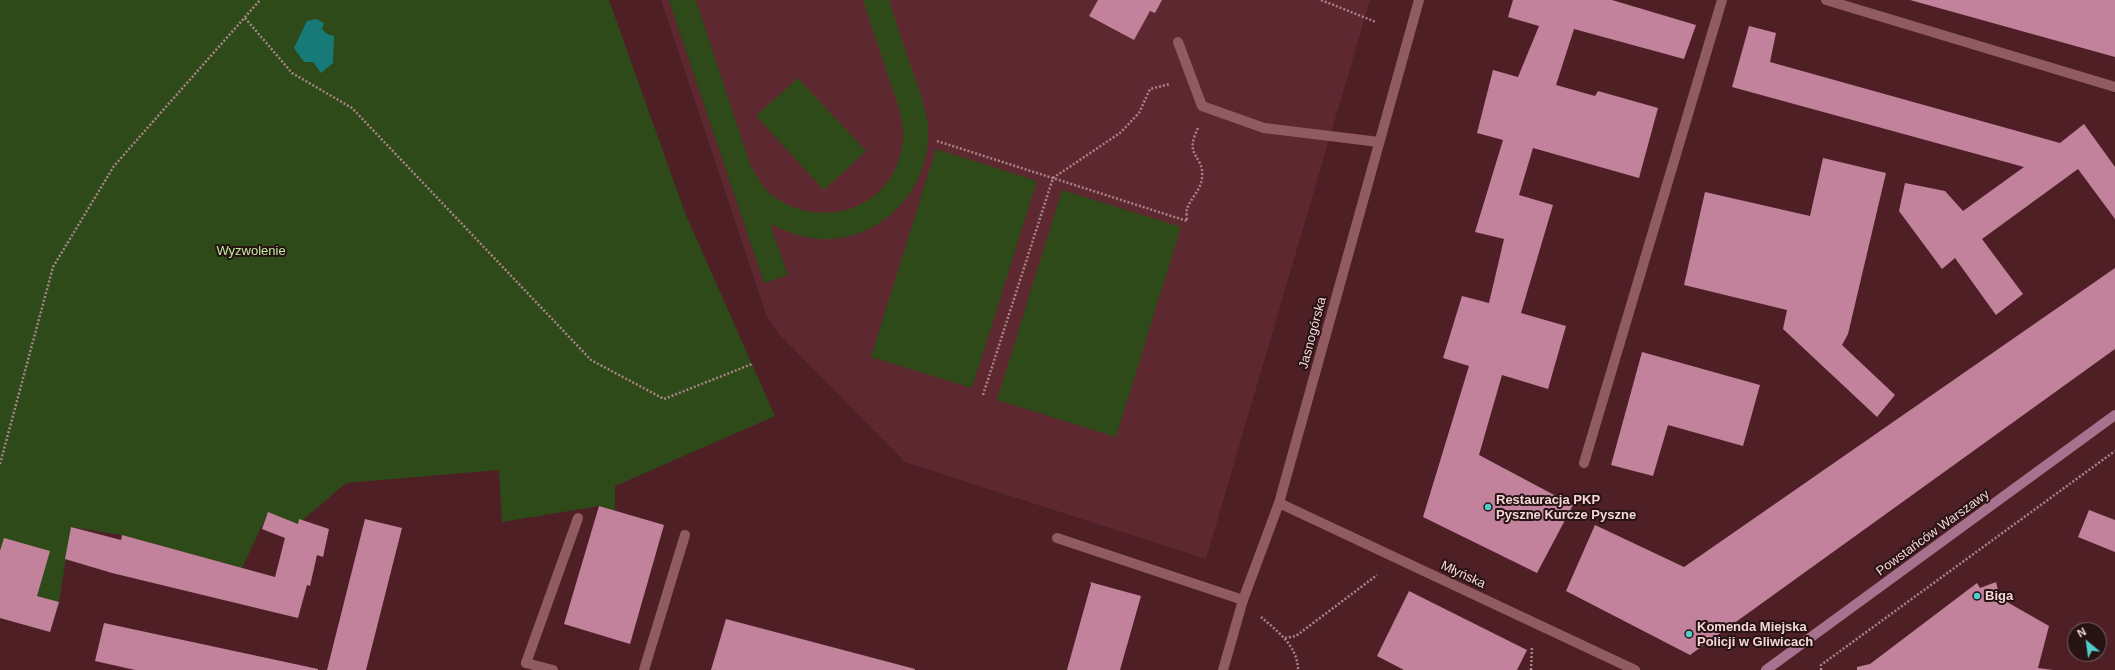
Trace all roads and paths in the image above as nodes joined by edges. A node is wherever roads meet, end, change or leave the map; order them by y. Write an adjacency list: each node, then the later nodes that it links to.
1 (260, 0): 6 (path)
2 (1321, 0): 7 (path)
3 (1419, 0): 13 (street, Jasnogórska)
4 (1722, 0): 19 (street)
5 (1826, 0): 10 (street)
6 (245, 18): 15 (path); 20 (path)
7 (1376, 22)
8 (1178, 42): 9 (street)
9 (1192, 78): 11 (street); 14 (path)
10 (2115, 87)
11 (1202, 106): 13 (street); 14 (path)
12 (938, 141): 14 (path)
13 (1379, 142): 21 (street, Jasnogórska)
14 (1053, 178): 16 (path)
15 (752, 364)
16 (983, 395)
17 (2115, 415): 35 (street, Powstańców Warszawy)
18 (2115, 451): 36 (path)
19 (1584, 462)
20 (0, 464)
21 (1279, 503): 26 (street, Jasnogórska); 34 (street, Młyńska)
22 (578, 518): 29 (street)
23 (685, 535): 30 (street)
24 (1057, 538): 26 (street)
25 (1377, 574): 27 (path)
26 (1243, 600): 27 (path); 31 (street, Jasnogórska)
27 (1285, 638): 32 (path)
28 (1532, 646): 33 (path)
29 (553, 670)
30 (644, 670)
31 (1222, 670)
32 (1298, 670)
33 (1531, 670)
34 (1635, 670)
35 (1766, 670)
36 (1821, 670)

